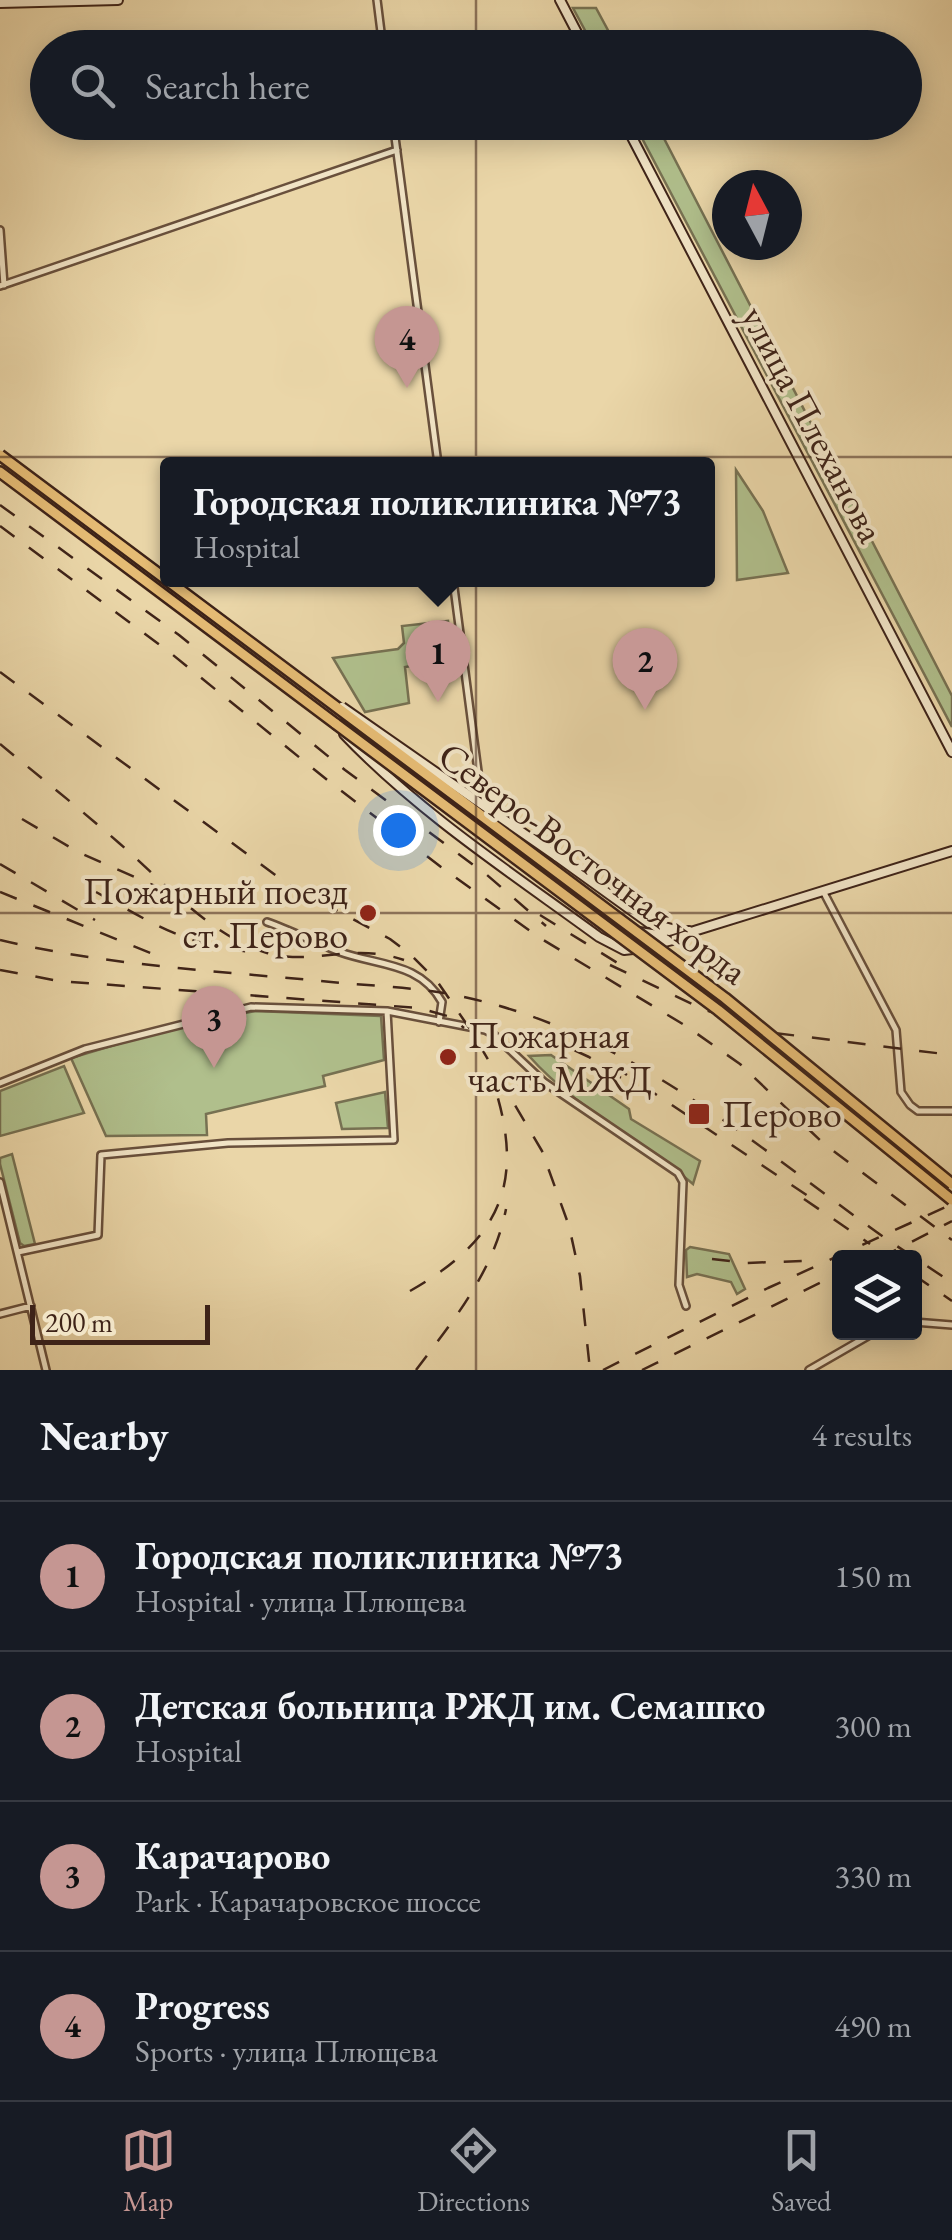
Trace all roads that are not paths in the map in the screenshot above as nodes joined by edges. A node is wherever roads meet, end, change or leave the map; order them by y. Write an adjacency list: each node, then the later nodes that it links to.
1 (118, 0): 4 (street)
2 (377, 0): 5 (street)
3 (560, 0): 6 (street)
4 (0, 3)
5 (381, 30)
6 (576, 30)
7 (396, 140): 9 (street)
8 (633, 140): 22 (street, улица Плеханова)
9 (397, 150): 11 (street); 13 (street)
10 (0, 230): 11 (street)
11 (2, 286)
12 (0, 456): 15 (main road, Северо-Восточная хорда, bridge); 16 (street)
13 (437, 457)
14 (0, 471): 21 (main road, Северо-Восточная хорда); 23 (street)
15 (160, 576)
16 (160, 579)
17 (171, 587): 23 (street)
18 (175, 587): 20 (main road, Северо-Восточная хорда, bridge)
19 (454, 587): 23 (street)
20 (315, 692): 27 (street, bridge); 34 (main road, Северо-Восточная хорда, bridge)
21 (336, 724): 28 (street, bridge); 35 (main road, Северо-Восточная хорда, bridge)
22 (952, 752)
23 (462, 810): 27 (street); 28 (street)
24 (952, 851): 25 (street)
25 (823, 891): 27 (street); 32 (street)
26 (268, 922): 30 (street)
27 (689, 931): 28 (street)
28 (669, 942)
29 (387, 1011): 30 (street); 31 (street); 36 (street)
30 (439, 1022): 38 (street)
31 (0, 1084)
32 (952, 1111)
33 (0, 1182): 36 (street)
34 (952, 1184)
35 (952, 1200)
36 (18, 1252): 37 (street)
37 (31, 1306): 39 (street); 43 (street)
38 (686, 1306)
39 (0, 1314)
40 (922, 1323): 41 (street)
41 (952, 1326)
42 (861, 1340): 44 (street)
43 (46, 1370)
44 (810, 1370)

